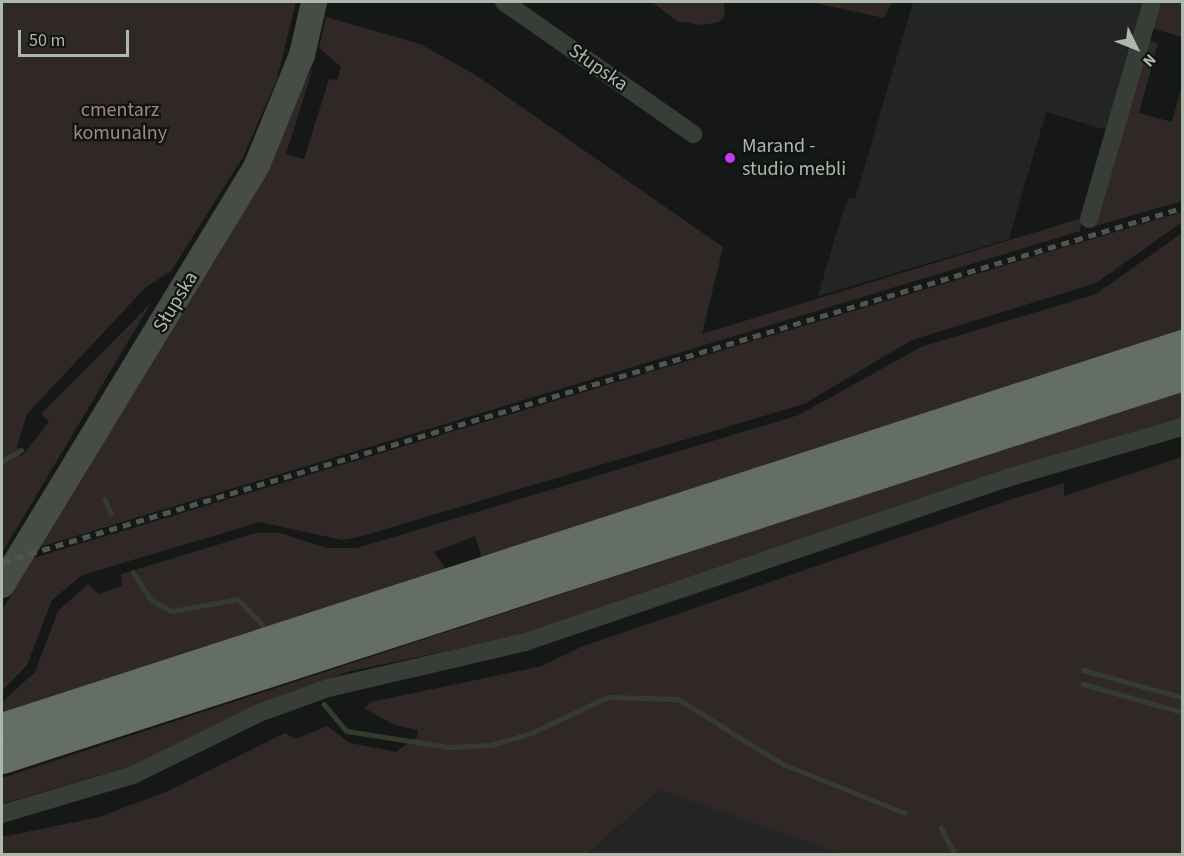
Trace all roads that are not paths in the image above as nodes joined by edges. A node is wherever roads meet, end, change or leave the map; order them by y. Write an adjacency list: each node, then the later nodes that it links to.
1 (314, 2): 9 (main road, Słupska)
2 (504, 2): 4 (street, Słupska)
3 (1152, 2): 5 (street)
4 (693, 134)
5 (1089, 219)
6 (1182, 346): 10 (highway)
7 (1182, 374): 11 (highway)
8 (1182, 427): 12 (street)
9 (2, 584)
10 (2, 729)
11 (2, 757)
12 (2, 814)

